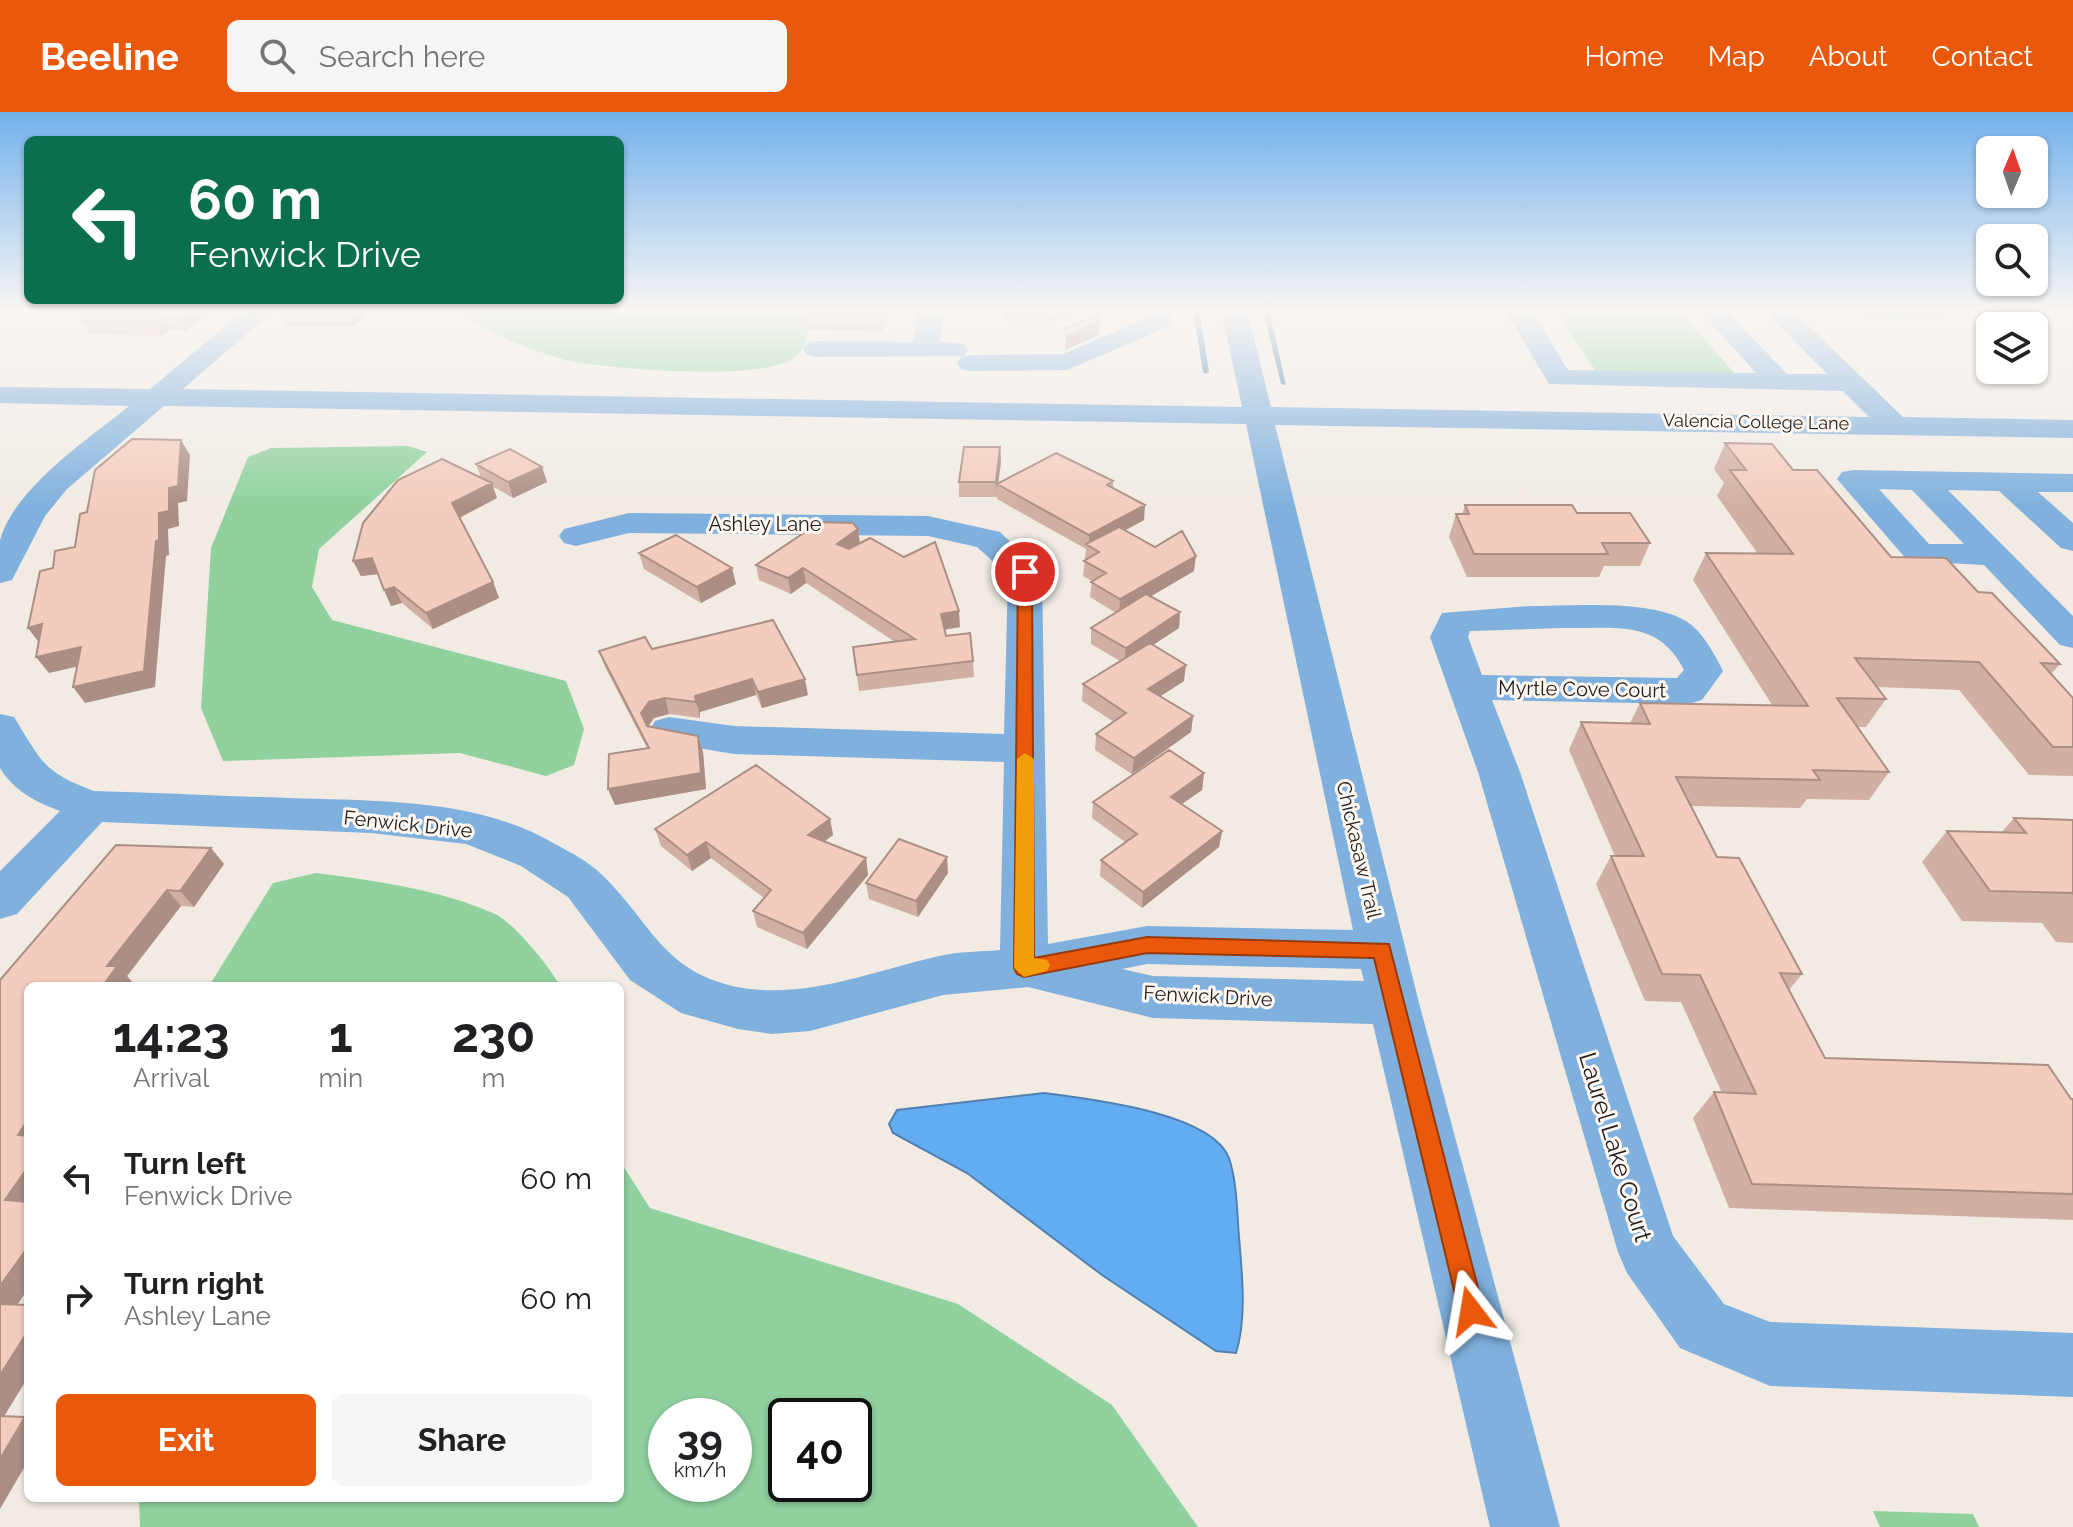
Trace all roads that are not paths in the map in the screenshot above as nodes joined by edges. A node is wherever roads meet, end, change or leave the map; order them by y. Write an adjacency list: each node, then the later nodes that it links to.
1 (182, 376): 10 (street)
2 (969, 376): 11 (street)
3 (1249, 376): 12 (street, Chickasaw Trail)
4 (1558, 376): 7 (street)
5 (1774, 376): 7 (street)
6 (1844, 376): 8 (street)
7 (1780, 382): 8 (street)
8 (1851, 383): 13 (street)
9 (0, 395): 10 (street, Valencia College Lane)
10 (156, 398): 11 (street, Valencia College Lane); 18 (street)
11 (964, 410): 12 (street, Valencia College Lane)
12 (1257, 414): 13 (street, Valencia College Lane); 32 (street, Chickasaw Trail)
13 (1893, 424): 14 (street, Valencia College Lane)
14 (2073, 429)
15 (1920, 480): 16 (street); 21 (street); 21 (street)
16 (2008, 482): 17 (street); 20 (street)
17 (2073, 483)
18 (15, 514): 22 (street)
19 (576, 536): 28 (street, Ashley Lane)
20 (2073, 541)
21 (1993, 555): 24 (street)
22 (0, 573)
23 (1455, 621): 25 (street, Laurel Lake Court); 25 (street, Myrtle Cove Court)
24 (2073, 637)
25 (1467, 687): 33 (street, Laurel Lake Court)
26 (0, 727): 29 (street, Fenwick Drive)
27 (669, 731): 28 (street)
28 (1025, 749): 31 (street, Ashley Lane)
29 (91, 806): 30 (street); 31 (street, Fenwick Drive)
30 (0, 901)
31 (1024, 968): 32 (street, Fenwick Drive)
32 (1388, 976): 34 (street, Chickasaw Trail)
33 (2073, 1365)
34 (1525, 1527)

